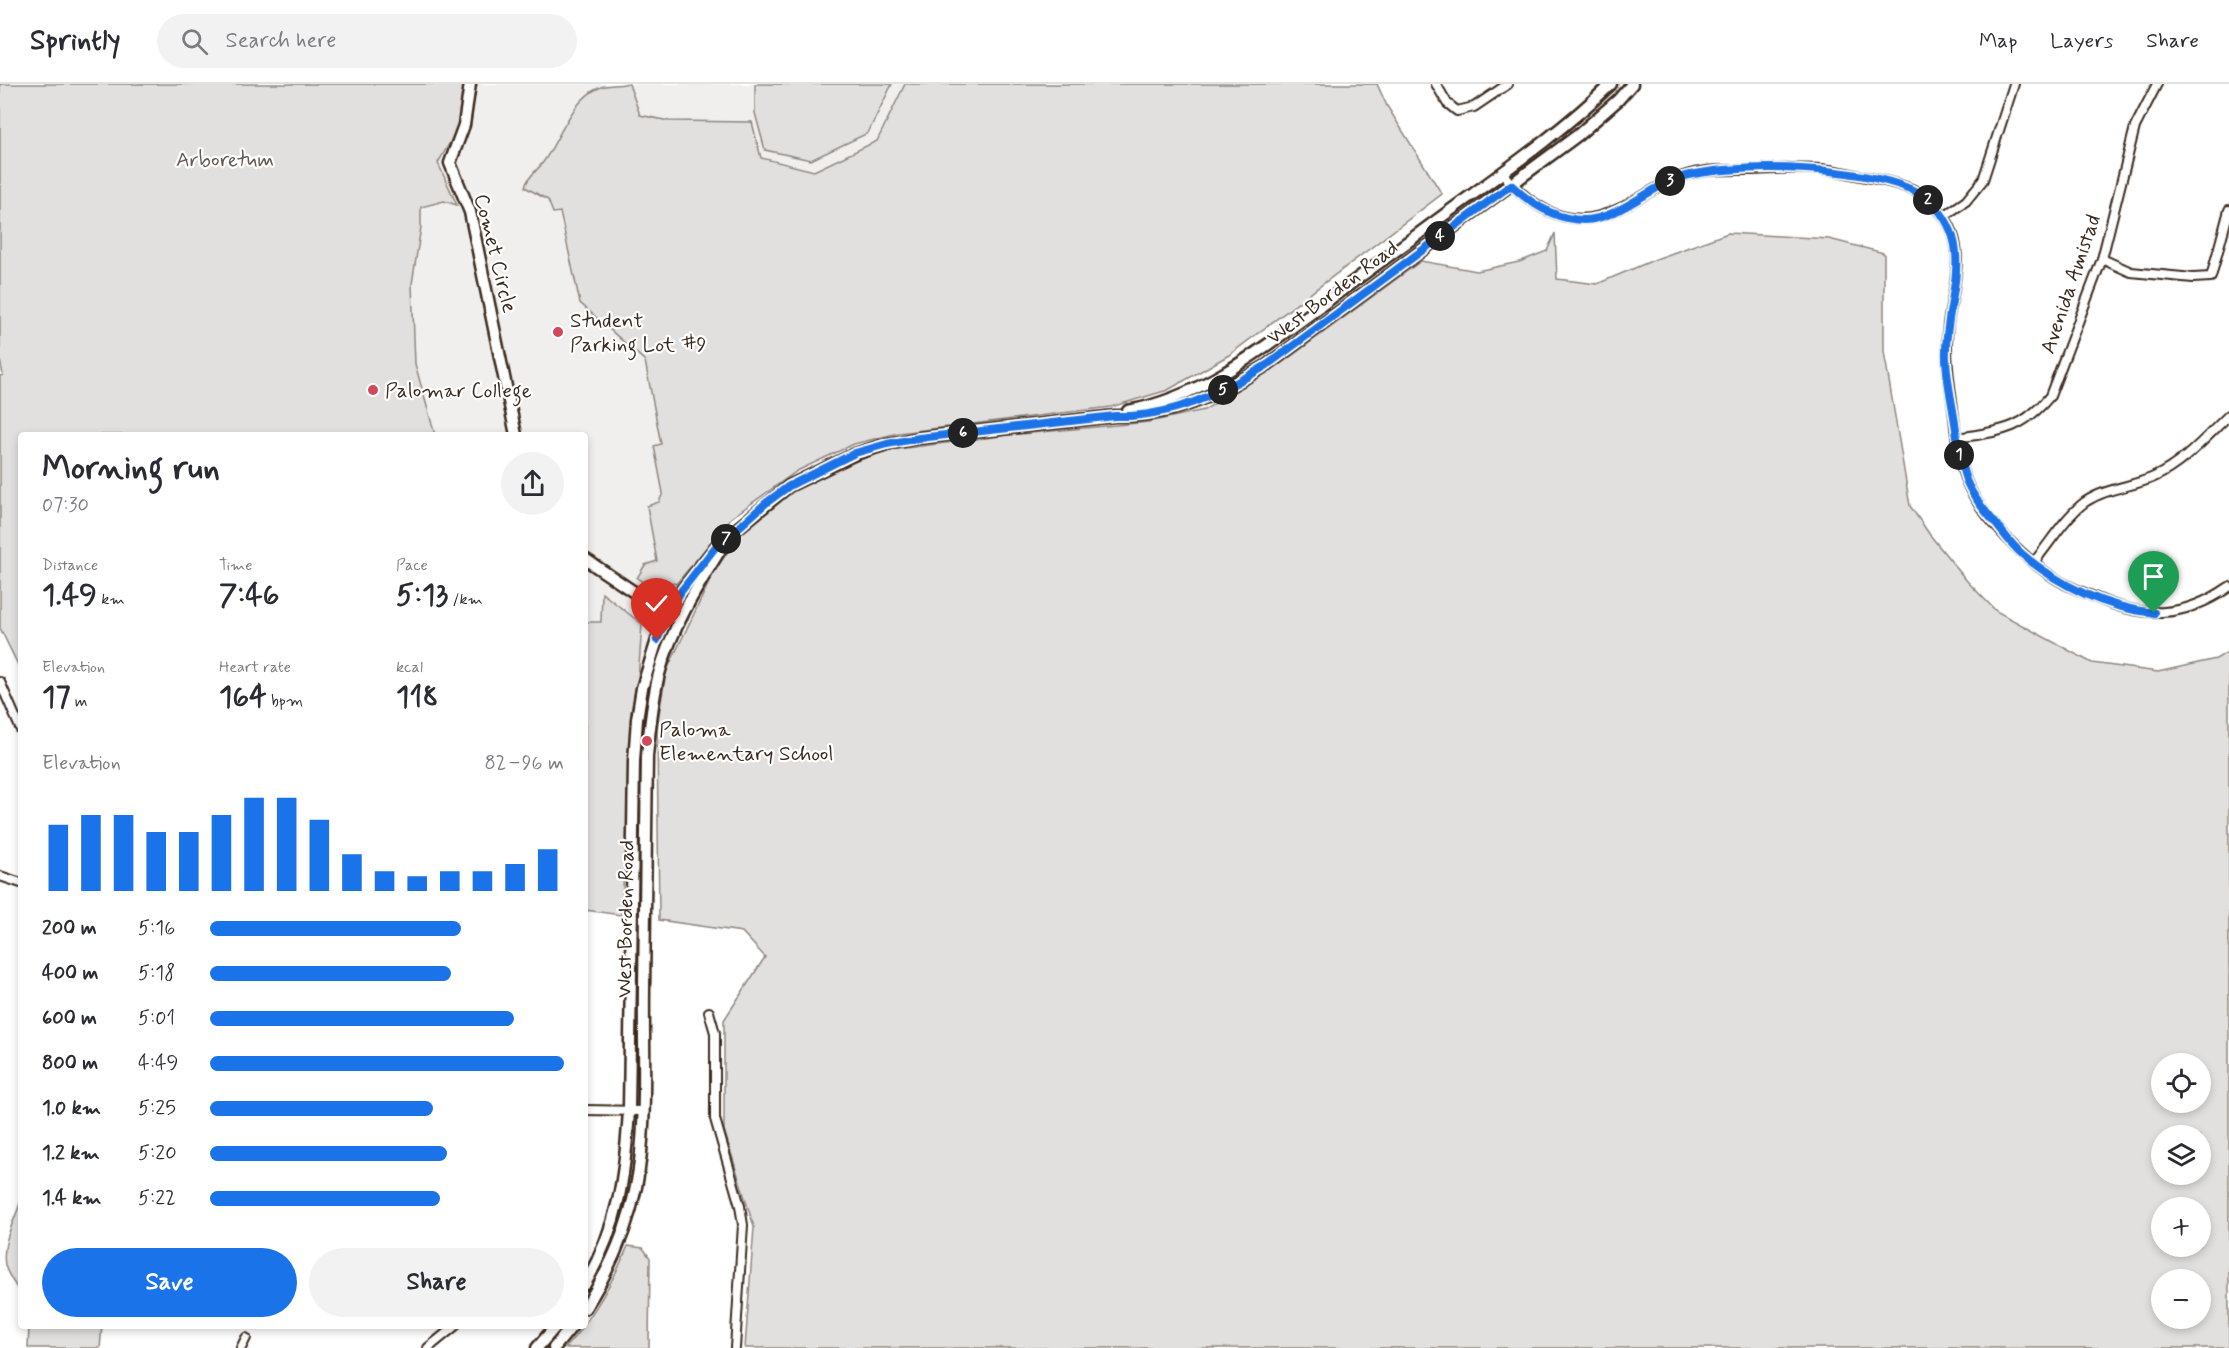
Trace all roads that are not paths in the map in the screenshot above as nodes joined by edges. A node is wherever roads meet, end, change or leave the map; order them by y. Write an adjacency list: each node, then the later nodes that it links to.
1 (470, 84): 15 (main road, Comet Circle)
2 (1436, 84): 3 (street)
3 (1508, 84)
4 (1611, 84): 8 (main road, West Borden Road)
5 (1632, 84): 9 (main road, West Borden Road)
6 (2014, 84): 11 (street)
7 (2157, 84): 12 (street, Avenida Amistad)
8 (1502, 172): 9 (street); 14 (main road, West Borden Road)
9 (1511, 185): 11 (street); 14 (main road, West Borden Road)
10 (2229, 210): 12 (street)
11 (1944, 216): 16 (street)
12 (2102, 259): 16 (street, Avenida Amistad)
13 (2229, 415): 19 (street)
14 (1115, 416): 17 (main road, West Borden Road)
15 (515, 432)
16 (1958, 438): 19 (street)
17 (728, 537): 21 (main road, West Borden Road); 22 (main road, West Borden Road)
18 (588, 561): 21 (main road)
19 (2034, 562): 20 (street)
20 (2229, 587)
21 (667, 614): 22 (main road); 29 (main road, West Borden Road)
22 (678, 622): 30 (main road, West Borden Road)
23 (0, 682): 24 (street)
24 (18, 723)
25 (0, 876): 26 (street)
26 (18, 882)
27 (709, 1012): 41 (street)
28 (588, 1110): 29 (street)
29 (630, 1110): 30 (street); 31 (main road, West Borden Road)
30 (643, 1111): 32 (main road, West Borden Road)
31 (588, 1279)
32 (588, 1303)
33 (451, 1329): 38 (street)
34 (553, 1329): 39 (main road)
35 (570, 1329): 40 (main road)
36 (246, 1338): 37 (street)
37 (241, 1348)
38 (428, 1348)
39 (537, 1348)
40 (554, 1348)
41 (735, 1348)

